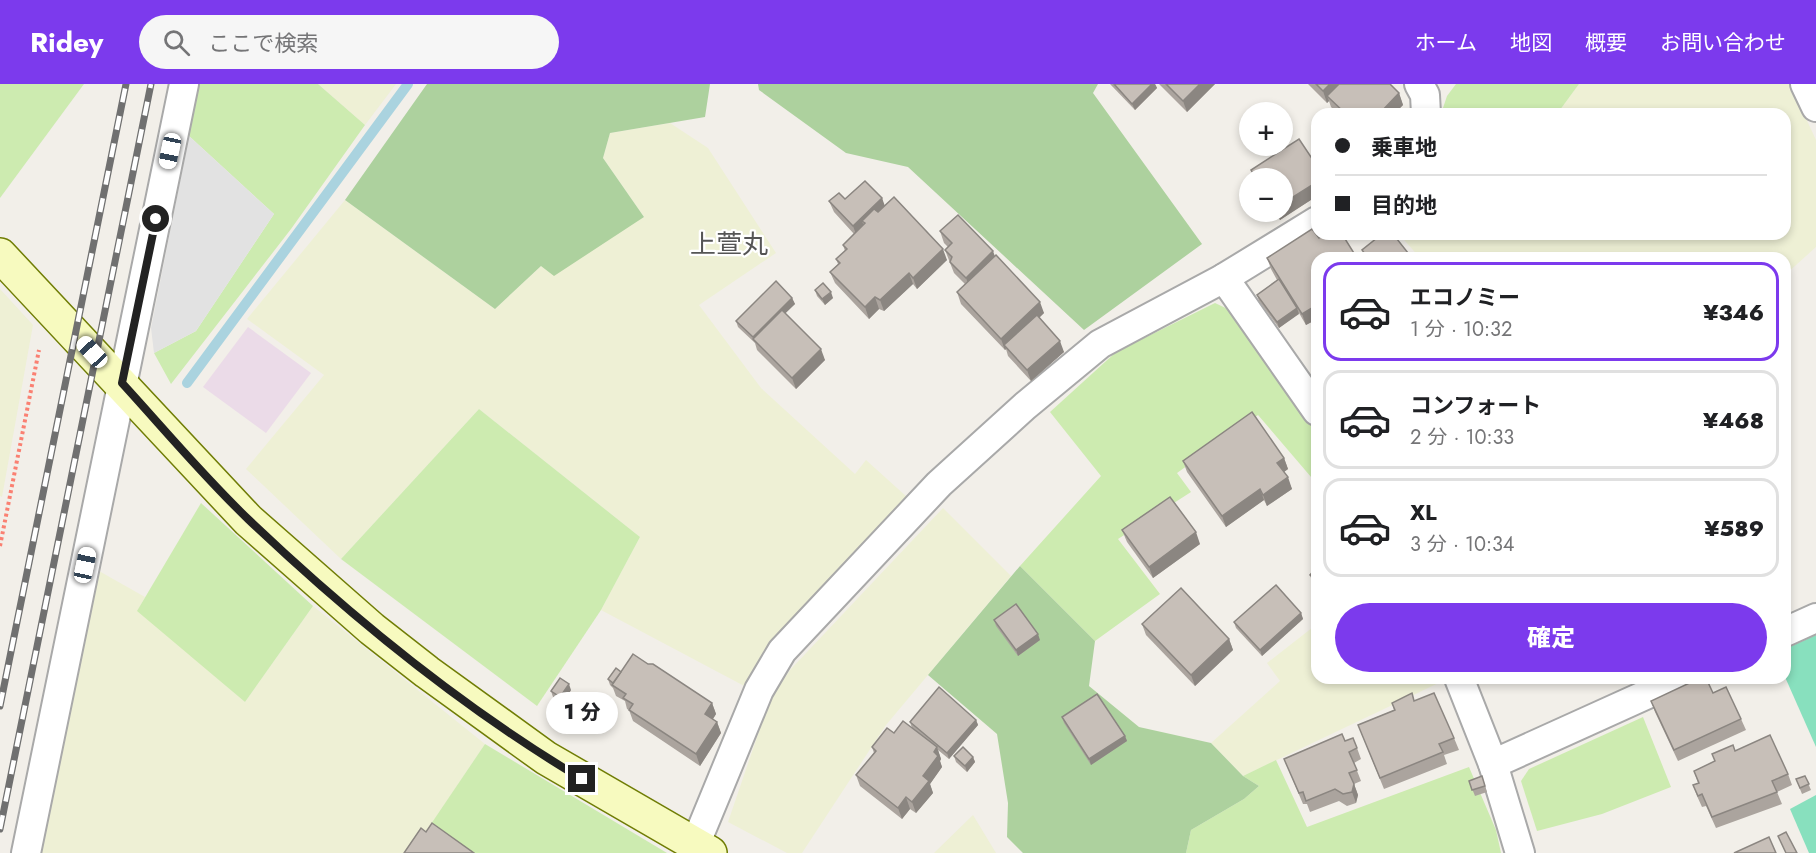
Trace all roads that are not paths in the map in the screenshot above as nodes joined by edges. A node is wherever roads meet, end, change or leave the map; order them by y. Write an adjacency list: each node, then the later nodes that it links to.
1 (184, 84): 7 (street)
2 (1805, 84): 3 (street)
3 (1816, 107)
4 (1311, 225): 6 (street)
5 (0, 255): 7 (street)
6 (1224, 278): 8 (street); 14 (street)
7 (122, 383): 14 (street); 15 (street)
8 (1311, 402)
9 (1816, 618): 10 (street)
10 (1791, 629)
11 (1461, 684): 13 (street)
12 (1670, 684): 13 (street)
13 (1493, 764): 16 (street)
14 (702, 849)
15 (26, 853)
16 (1520, 853)

